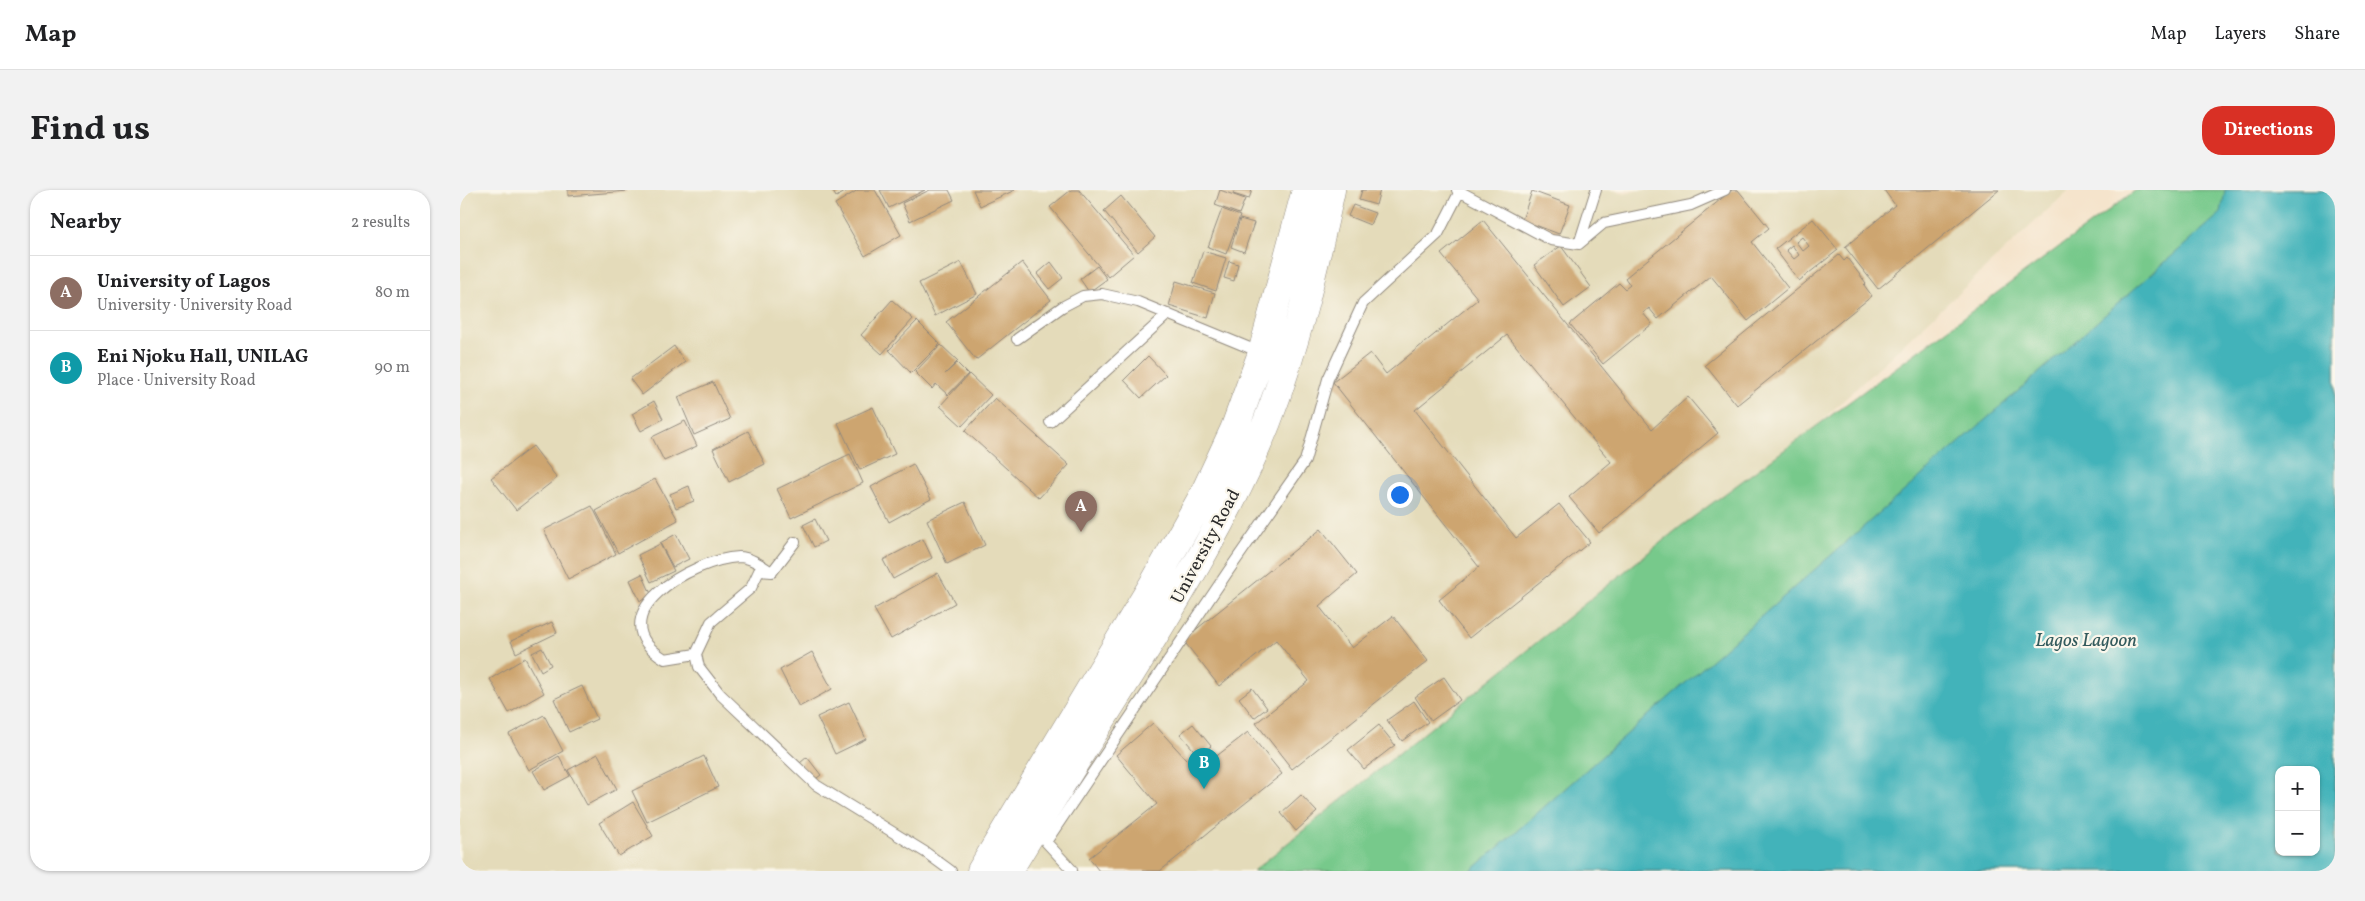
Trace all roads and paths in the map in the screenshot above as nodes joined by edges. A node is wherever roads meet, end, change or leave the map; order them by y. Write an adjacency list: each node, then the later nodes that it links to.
1 (1306, 190): 9 (main road, University Road)
2 (1331, 190): 17 (main road, University Road)
3 (1596, 190): 6 (lane)
4 (1725, 190): 6 (lane)
5 (1458, 191): 6 (lane); 14 (lane)
6 (1579, 244)
7 (1168, 314): 8 (lane); 9 (lane); 10 (lane)
8 (1017, 340)
9 (1262, 353): 16 (main road, University Road)
10 (1050, 422)
11 (795, 542): 12 (lane)
12 (772, 572): 13 (lane); 13 (lane)
13 (696, 654): 15 (lane)
14 (1072, 870)
15 (951, 871)
16 (981, 871)
17 (1008, 871)

